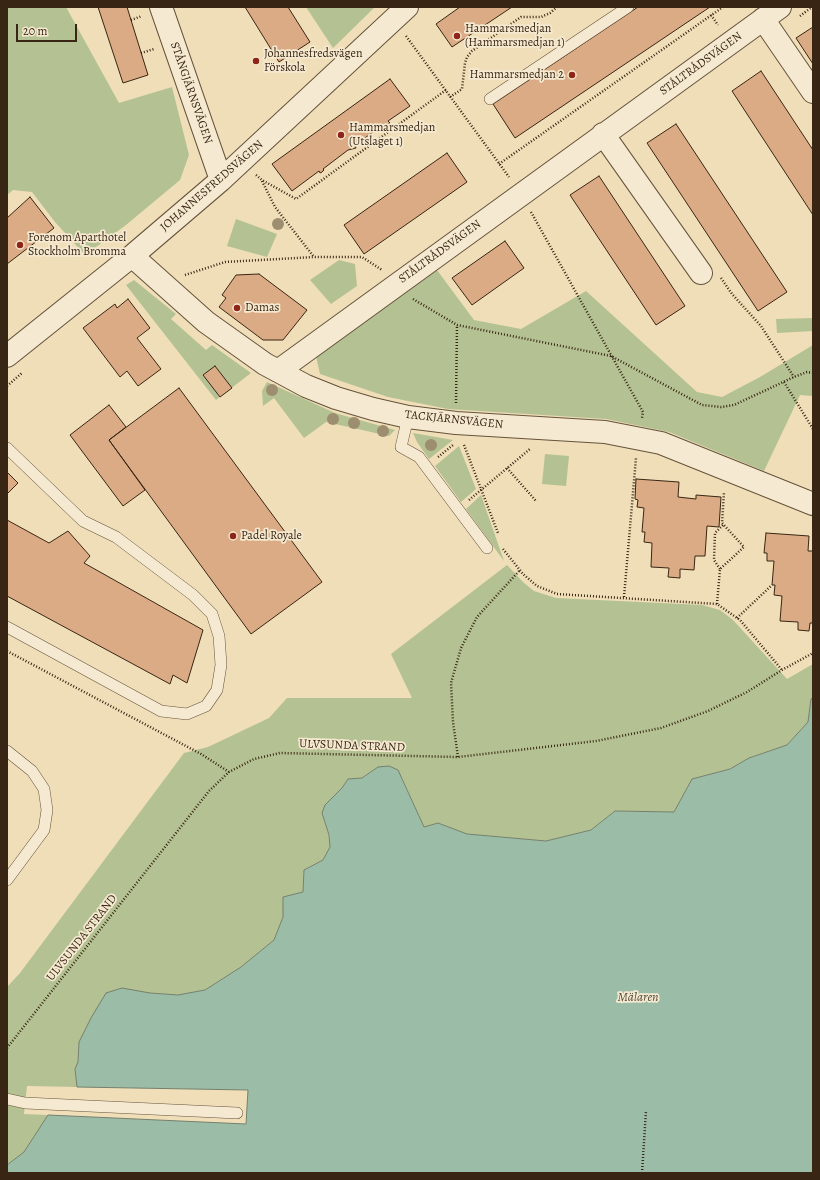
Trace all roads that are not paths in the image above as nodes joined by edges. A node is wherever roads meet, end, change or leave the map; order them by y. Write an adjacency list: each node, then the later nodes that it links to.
1 (161, 7): 8 (street, STÅNGJÄRNSVÄGEN)
2 (628, 7): 6 (lane)
3 (401, 13): 8 (street, JOHANNESFREDSVÄGEN)
4 (772, 20): 5 (street); 7 (street, STÅLTRÅDSVÄGEN)
5 (813, 92)
6 (490, 99)
7 (604, 134): 10 (street); 12 (street, STÅLTRÅDSVÄGEN)
8 (221, 180): 9 (street, JOHANNESFREDSVÄGEN)
9 (132, 256): 11 (street, JOHANNESFREDSVÄGEN); 12 (street, TACKJÄRNSVÄGEN)
10 (709, 273)
11 (7, 356)
12 (278, 371): 13 (street, TACKJÄRNSVÄGEN)
13 (408, 417): 15 (street, TACKJÄRNSVÄGEN); 16 (lane)
14 (7, 448): 17 (lane)
15 (813, 504)
16 (487, 548)
17 (7, 627)
18 (7, 751): 19 (lane)
19 (7, 880)
20 (7, 1099): 21 (lane)
21 (237, 1113)

